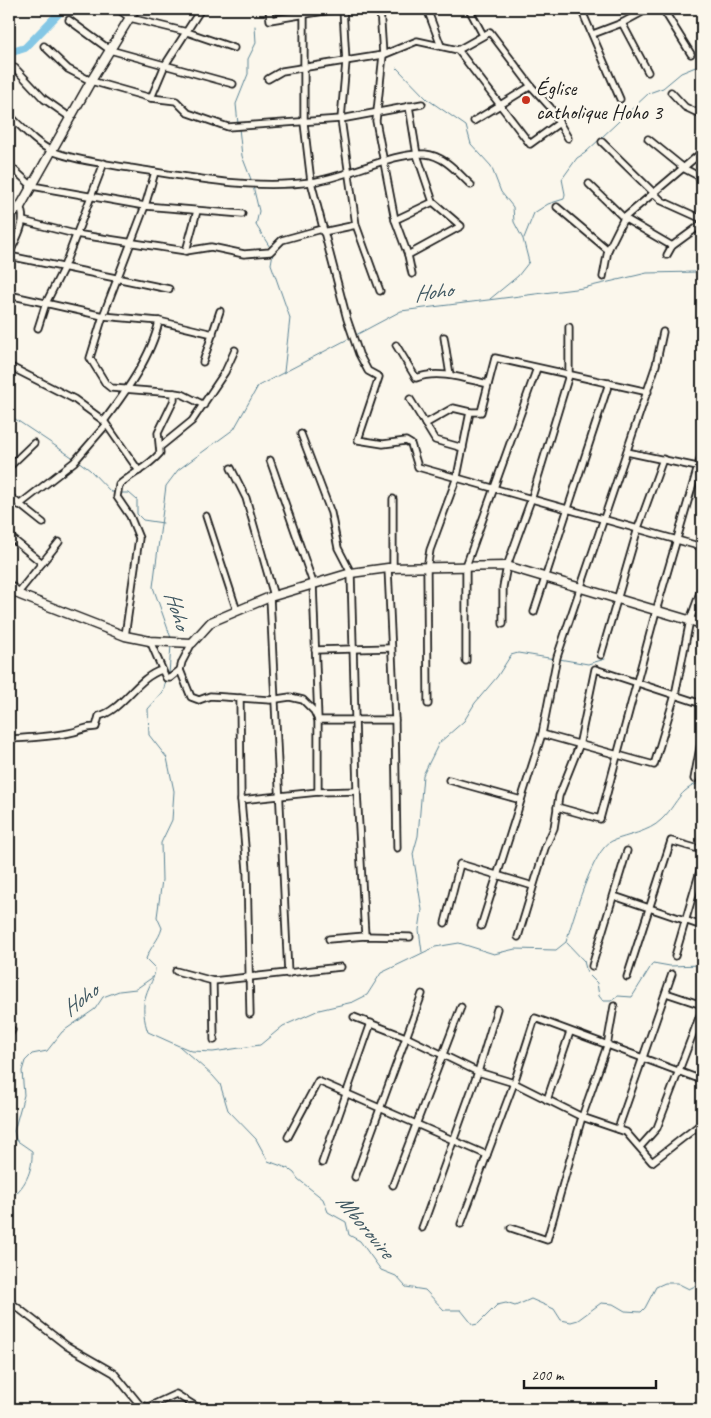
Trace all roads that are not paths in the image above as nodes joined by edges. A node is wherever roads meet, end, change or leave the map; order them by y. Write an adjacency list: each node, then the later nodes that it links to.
1 (118, 9): 15 (street)
2 (135, 9): 15 (street)
3 (202, 9): 18 (street)
4 (269, 9): 14 (street)
5 (336, 9): 14 (street)
6 (343, 9): 28 (street)
7 (380, 9): 27 (street)
8 (427, 9): 22 (street)
9 (470, 9): 20 (street)
10 (581, 9): 19 (street)
11 (648, 9): 13 (street)
12 (663, 9): 26 (street)
13 (641, 10): 17 (street)
14 (304, 12): 31 (street)
15 (130, 18): 18 (street); 24 (street)
16 (70, 20): 24 (street)
17 (622, 23): 19 (street); 32 (street)
18 (187, 32): 23 (street); 29 (street)
19 (593, 34): 39 (street)
20 (483, 35): 25 (street); 36 (street)
21 (44, 46): 34 (street)
22 (441, 46): 25 (street); 27 (street)
23 (234, 48)
24 (110, 50): 29 (street); 34 (street)
25 (458, 50): 42 (street)
26 (691, 54)
27 (383, 55): 28 (street); 43 (street)
28 (346, 62): 31 (street); 47 (street)
29 (165, 65): 35 (street); 38 (street)
30 (15, 68): 46 (street)
31 (305, 69): 33 (street); 49 (street)
32 (648, 72)
33 (268, 78)
34 (91, 81): 38 (street); 46 (street)
35 (233, 84)
36 (531, 86): 42 (street); 50 (street)
37 (671, 92): 45 (street)
38 (151, 98): 49 (street)
39 (620, 99)
40 (422, 104): 41 (street)
41 (409, 106): 43 (street); 56 (street)
42 (499, 106): 48 (street); 50 (street)
43 (376, 111): 47 (street); 57 (street)
44 (9, 114): 54 (street)
45 (702, 115)
46 (71, 118): 54 (street)
47 (341, 119): 49 (street); 62 (street)
48 (474, 121)
49 (304, 123): 64 (street)
50 (559, 123): 51 (street)
51 (568, 138)
52 (648, 139): 60 (street)
53 (602, 142): 68 (street)
54 (52, 151): 58 (street); 67 (street)
55 (702, 152): 60 (street)
56 (417, 155): 57 (street); 66 (street); 70 (street)
57 (384, 161): 62 (street); 79 (street)
58 (104, 163): 61 (street); 69 (street)
59 (9, 165): 67 (street)
60 (685, 169): 63 (street); 68 (street)
61 (155, 172): 64 (street); 71 (street)
62 (348, 174): 64 (street); 82 (street)
63 (702, 178)
64 (311, 182): 83 (street)
65 (589, 184): 77 (street)
66 (471, 185)
67 (32, 186): 69 (street); 73 (street)
68 (654, 194): 77 (street); 78 (street)
69 (90, 195): 71 (street); 84 (street)
70 (433, 202): 79 (street); 90 (street)
71 (145, 206): 74 (street); 85 (street)
72 (557, 207): 87 (street)
73 (20, 208): 76 (street); 80 (street)
74 (197, 211): 75 (street); 88 (street)
75 (242, 214)
76 (9, 215)
77 (624, 218): 86 (street); 87 (street)
78 (702, 219)
79 (395, 220): 90 (street)
80 (23, 221): 84 (street); 89 (street)
81 (702, 224): 86 (street)
82 (356, 225): 83 (street); 97 (street)
83 (322, 230): 88 (street); 137 (street)
84 (75, 234): 85 (street); 92 (street)
85 (131, 243): 88 (street); 95 (street)
86 (672, 246): 91 (street)
87 (608, 250): 94 (street)
88 (186, 251)
89 (9, 255): 92 (street)
90 (408, 255): 93 (street)
91 (667, 255)
92 (63, 269): 95 (street); 99 (street)
93 (412, 274)
94 (603, 278)
95 (118, 279): 96 (street); 101 (street)
96 (169, 289)
97 (380, 291)
98 (9, 295): 99 (street)
99 (46, 303): 101 (street); 104 (street)
100 (220, 311): 106 (street)
101 (103, 316): 102 (street); 117 (street)
102 (159, 321): 106 (street); 117 (street)
103 (569, 327): 113 (street)
104 (38, 328)
105 (663, 332): 118 (street)
106 (212, 334): 110 (street)
107 (444, 336): 114 (street)
108 (396, 345): 114 (street)
109 (235, 350): 121 (street)
110 (203, 362)
111 (9, 366): 123 (street)
112 (536, 368): 113 (street); 116 (street); 138 (street)
113 (569, 375): 115 (street); 140 (street)
114 (450, 376): 116 (street)
115 (609, 383): 118 (street); 143 (street)
116 (488, 384): 122 (street)
117 (128, 390): 119 (street); 123 (street)
118 (648, 392): 129 (street)
119 (174, 393): 121 (street); 127 (street)
120 (410, 399): 124 (street)
121 (204, 405): 127 (street)
122 (470, 412): 124 (street); 128 (street)
123 (105, 423): 136 (street); 142 (street)
124 (425, 424): 128 (street)
125 (301, 434): 157 (street)
126 (34, 444): 133 (street)
127 (160, 447): 136 (street)
128 (463, 448): 137 (street)
129 (627, 452): 131 (street); 145 (street)
130 (702, 453): 134 (street)
131 (663, 459): 134 (street); 147 (street)
132 (270, 460): 159 (street)
133 (9, 467)
134 (700, 467): 149 (street)
135 (231, 468): 164 (street)
136 (139, 471): 172 (street)
137 (457, 477): 138 (street); 156 (street)
138 (495, 487): 140 (street); 153 (street)
139 (9, 496): 142 (street)
140 (532, 498): 143 (street); 154 (street)
141 (393, 499): 155 (street)
142 (19, 505): 146 (street)
143 (568, 508): 145 (street); 158 (street)
144 (206, 516): 166 (street)
145 (605, 518): 147 (street); 161 (street)
146 (43, 523)
147 (638, 528): 149 (street); 165 (street)
148 (9, 536): 152 (street)
149 (677, 540): 151 (street); 167 (street)
150 (59, 542): 152 (street)
151 (702, 547)
152 (42, 563): 163 (street)
153 (466, 566): 154 (street); 156 (street); 179 (street)
154 (507, 566): 158 (street); 170 (street)
155 (391, 568): 156 (street); 157 (street); 176 (street)
156 (428, 568): 186 (street)
157 (351, 573): 159 (street); 175 (street)
158 (545, 577): 161 (street); 168 (street)
159 (313, 583): 164 (street); 177 (street)
160 (9, 585): 163 (street)
161 (580, 587): 165 (street); 191 (street)
162 (702, 587): 169 (street)
163 (18, 593): 172 (street)
164 (272, 596): 166 (street); 185 (street)
165 (617, 599): 167 (street); 178 (street)
166 (237, 611): 174 (street)
167 (656, 611): 169 (street); 182 (street)
168 (534, 612)
169 (690, 620): 171 (street); 183 (street)
170 (503, 624)
171 (702, 624)
172 (125, 636): 173 (street)
173 (150, 641): 174 (street); 180 (street)
174 (192, 643): 181 (street)
175 (354, 648): 176 (street); 177 (street); 188 (street)
176 (390, 648): 190 (street)
177 (315, 650): 189 (street)
178 (601, 655)
179 (466, 661)
180 (162, 670): 181 (street); 193 (street)
181 (180, 670): 184 (street)
182 (636, 682): 183 (street); 194 (street); 195 (street)
183 (675, 695): 187 (street); 195 (street)
184 (240, 698): 185 (street); 201 (street)
185 (277, 699): 189 (street); 200 (street)
186 (428, 704)
187 (702, 704)
188 (356, 718): 189 (street); 190 (street); 198 (street)
189 (318, 720): 199 (street)
190 (395, 720): 204 (street)
191 (542, 734): 194 (street); 202 (street)
192 (702, 738): 196 (street)
193 (9, 739)
194 (579, 746): 195 (street); 203 (street)
195 (615, 756): 203 (street)
196 (694, 779)
197 (449, 780): 202 (street)
198 (357, 791): 199 (street); 216 (street)
199 (318, 792): 200 (street)
200 (280, 797): 201 (street); 224 (street)
201 (241, 800): 227 (street)
202 (520, 800): 208 (street)
203 (557, 807): 209 (street)
204 (397, 848)
205 (702, 850): 211 (street)
206 (627, 852): 210 (street)
207 (702, 864): 212 (street)
208 (496, 873): 209 (street); 213 (street); 214 (street)
209 (533, 886): 218 (street)
210 (614, 896): 211 (street); 221 (street)
211 (648, 907): 212 (street); 226 (street)
212 (686, 920): 215 (street); 220 (street)
213 (445, 923)
214 (480, 926)
215 (702, 926)
216 (365, 936): 217 (street); 219 (street)
217 (410, 937)
218 (518, 937)
219 (329, 939)
220 (675, 956)
221 (592, 966)
222 (341, 967): 224 (street)
223 (176, 971): 228 (street)
224 (288, 974): 227 (street)
225 (672, 974): 229 (street)
226 (627, 977)
227 (248, 979): 228 (street); 236 (street)
228 (213, 981): 241 (street)
229 (666, 993): 233 (street); 244 (street)
230 (422, 994): 240 (street)
231 (461, 1006): 243 (street)
232 (614, 1006): 242 (street)
233 (702, 1006)
234 (497, 1009): 245 (street)
235 (702, 1010): 246 (street)
236 (250, 1014)
237 (354, 1017): 238 (street)
238 (371, 1023): 240 (street); 249 (street)
239 (570, 1032): 242 (street); 248 (street); 250 (street)
240 (408, 1038): 243 (street); 251 (street)
241 (214, 1040)
242 (607, 1046): 244 (street); 252 (street)
243 (442, 1055): 245 (street); 254 (street)
244 (643, 1059): 246 (street); 255 (street)
245 (478, 1072): 248 (street); 257 (street)
246 (679, 1072): 247 (street); 258 (street)
247 (702, 1080)
248 (514, 1083): 250 (street); 259 (street)
249 (347, 1094): 251 (street); 256 (street); 260 (street)
250 (547, 1100): 252 (street)
251 (382, 1109): 254 (street); 261 (street)
252 (582, 1117): 255 (street); 265 (street)
253 (702, 1123): 258 (street)
254 (417, 1124): 257 (street); 262 (street)
255 (618, 1129): 258 (street)
256 (288, 1137)
257 (454, 1139): 259 (street); 264 (street)
258 (640, 1147)
259 (487, 1155): 263 (street)
260 (322, 1163)
261 (355, 1177)
262 (393, 1185)
263 (461, 1224)
264 (422, 1228)
265 (510, 1228)
266 (9, 1301): 267 (street)
267 (138, 1407): 268 (street)
268 (200, 1409)

